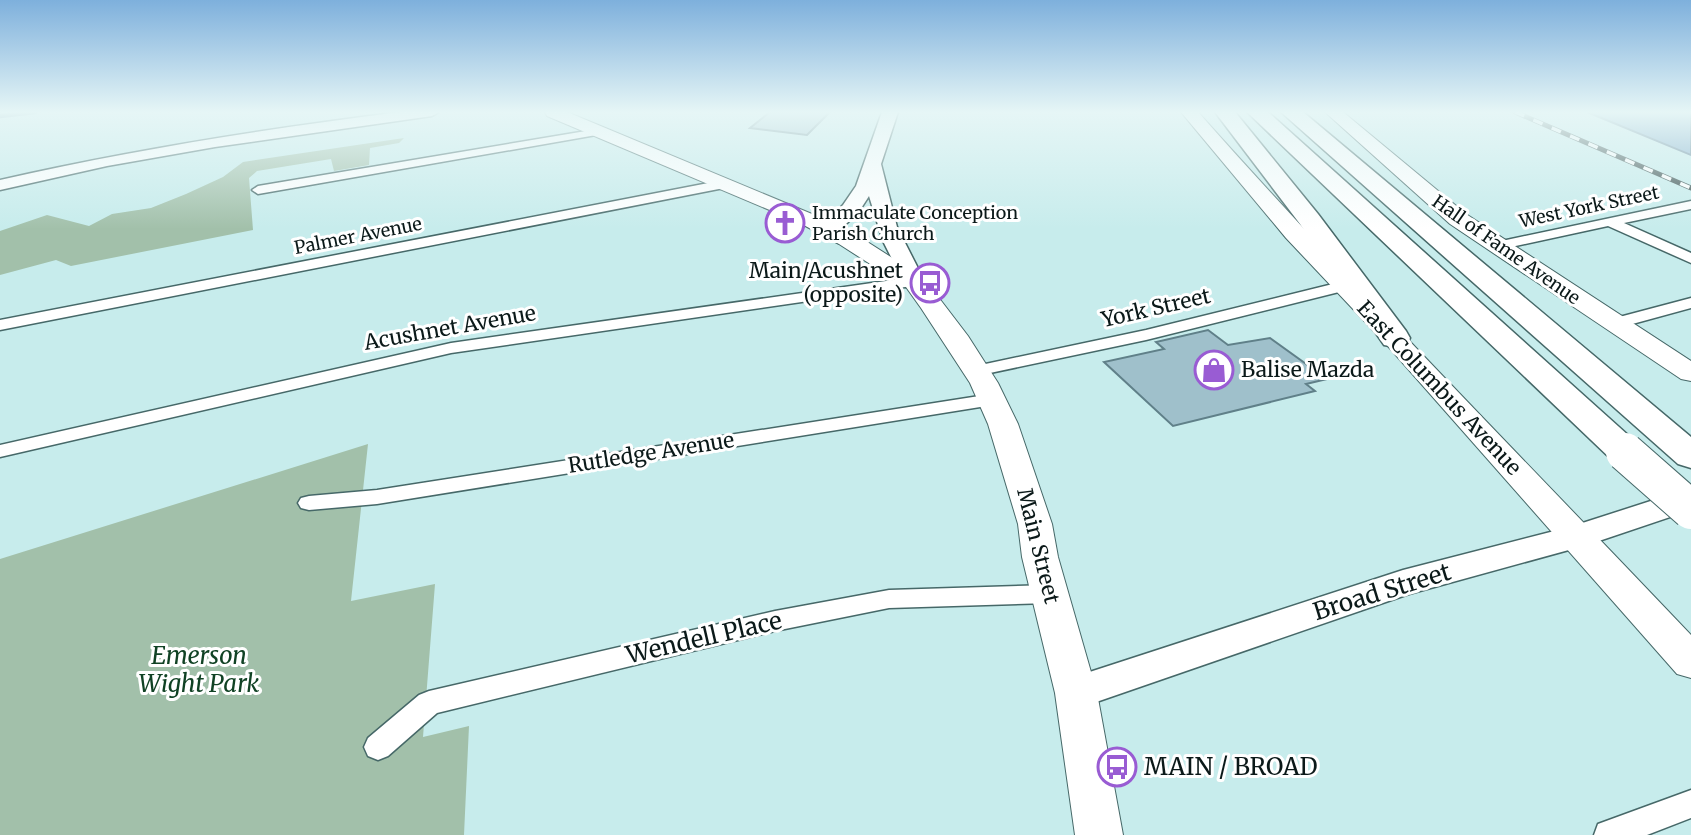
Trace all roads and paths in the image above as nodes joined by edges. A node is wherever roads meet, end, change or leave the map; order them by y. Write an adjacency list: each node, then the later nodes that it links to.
1 (160, 151): 14 (street)
2 (487, 151): 15 (street)
3 (644, 151): 13 (main road)
4 (878, 151): 11 (main road, Main Street)
5 (1223, 151): 22 (main road, East Columbus Avenue)
6 (1256, 151): 26 (highway)
7 (1300, 151): 33 (highway, bridge)
8 (1338, 151): 12 (highway)
9 (1347, 151): 12 (highway)
10 (1378, 151): 19 (main road, Hall of Fame Avenue)
11 (874, 166): 18 (main road, Main Street); 21 (main road, Main Street)
12 (1376, 183): 29 (highway)
13 (724, 184): 18 (main road); 25 (street, Palmer Avenue)
14 (0, 185)
15 (258, 190)
16 (1689, 205): 17 (street, West York Street)
17 (1611, 222): 19 (street, West York Street); 20 (street)
18 (828, 230): 21 (main road, Main Street)
19 (1497, 246): 24 (main road, Hall of Fame Avenue)
20 (1691, 259)
21 (914, 282): 28 (main road, Main Street); 30 (street, Acushnet Avenue)
22 (1345, 286): 26 (main road, East Columbus Avenue); 28 (street, York Street)
23 (1691, 303): 24 (street)
24 (1614, 324): 27 (main road, Hall of Fame Avenue)
25 (0, 325)
26 (1395, 338): 34 (main road, East Columbus Avenue)
27 (1691, 373)
28 (984, 386): 32 (street, Rutledge Avenue); 35 (main road, Main Street)
29 (1681, 448)
30 (0, 451)
31 (1691, 499): 34 (main road, Broad Street)
32 (309, 503)
33 (1691, 510)
34 (1575, 537): 36 (main road, East Columbus Avenue); 37 (main road, Broad Street)
35 (1050, 594): 37 (main road, Main Street); 38 (street, Wendell Place)
36 (1691, 662)
37 (1076, 693): 40 (main road, Main Street)
38 (377, 747)
39 (1691, 804): 41 (street)
40 (1099, 835)
41 (1609, 835)

